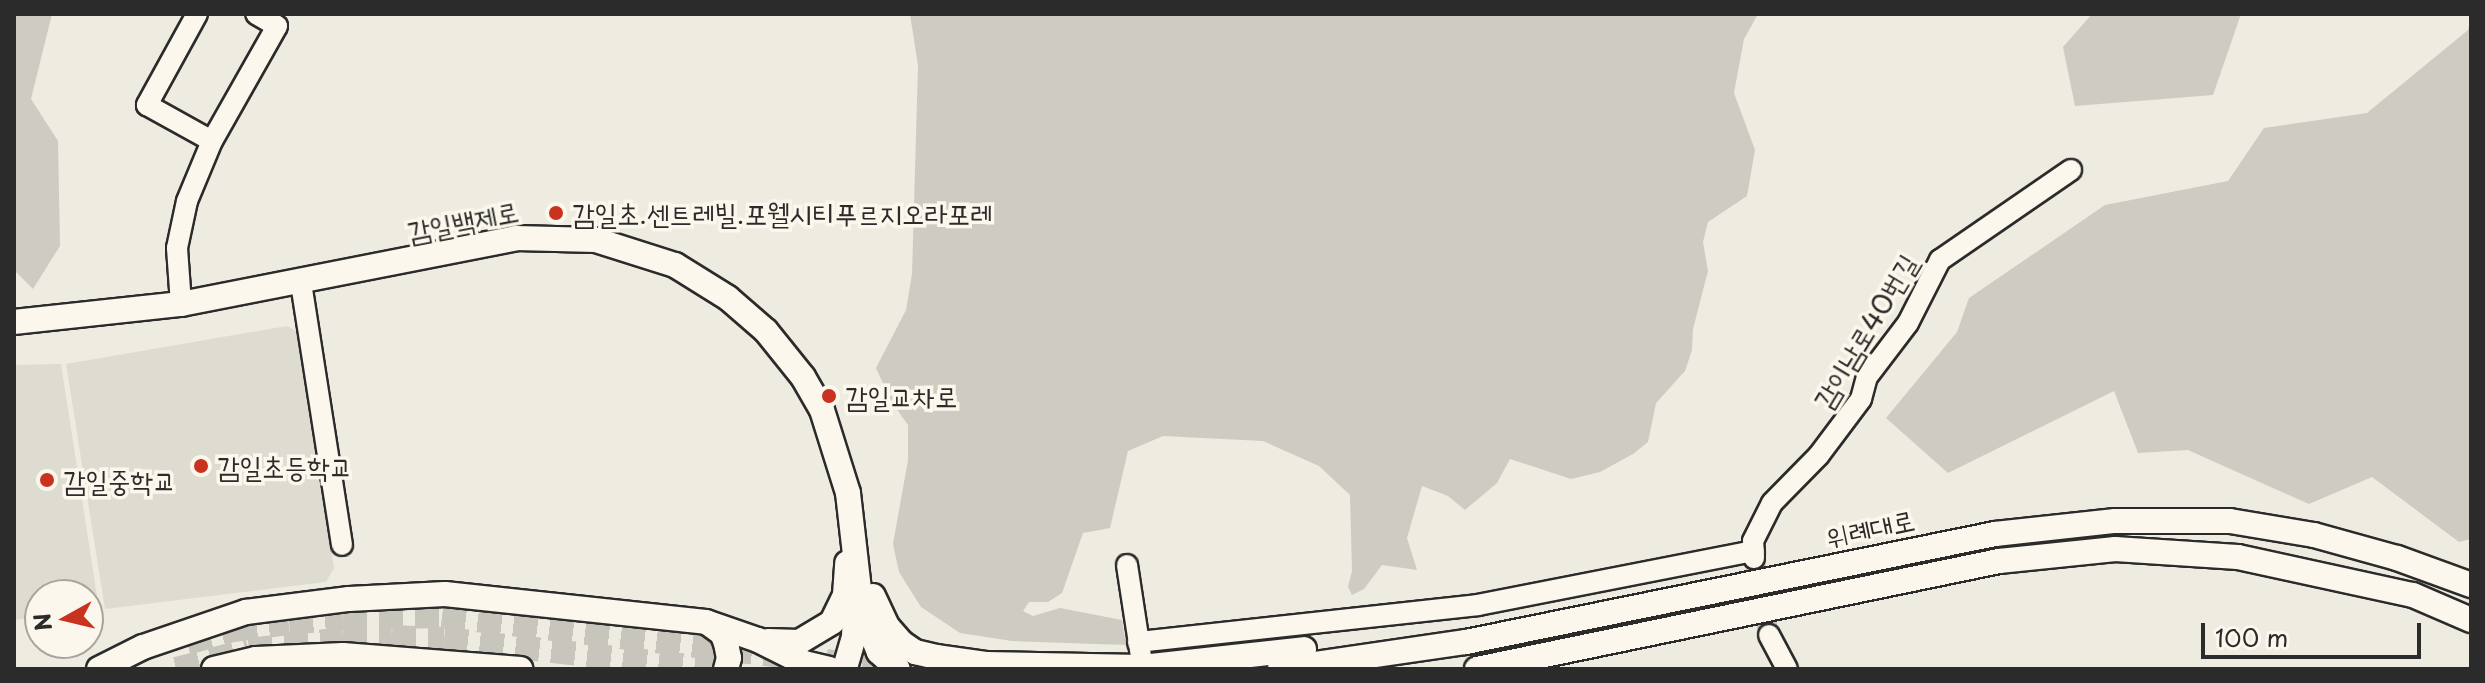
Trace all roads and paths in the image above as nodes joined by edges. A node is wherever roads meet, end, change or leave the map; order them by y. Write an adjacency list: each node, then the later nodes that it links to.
1 (197, 14): 3 (street)
2 (256, 14): 3 (street)
3 (212, 141): 6 (street)
4 (2071, 170): 18 (street, 감이남로40번길)
5 (301, 283): 6 (main road, 감일백제로); 8 (main road, 감일백제로); 9 (street)
6 (181, 304): 7 (main road, 감일백제로)
7 (14, 322)
8 (848, 493): 12 (main road, 감일백제로); 16 (main road); 19 (main road)
9 (342, 545)
10 (1127, 565): 18 (street)
11 (2471, 585): 17 (main road, 위례대로)
12 (859, 589): 21 (main road); 22 (main road)
13 (2471, 620): 30 (main road, 위례대로)
14 (706, 622): 16 (main road); 23 (main road); 26 (main road)
15 (1769, 635): 31 (street)
16 (758, 640): 27 (main road)
17 (1466, 642): 18 (main road); 29 (main road, 위례대로)
18 (1140, 654): 20 (main road)
19 (986, 664): 20 (main road); 28 (main road)
20 (1034, 667)
21 (844, 668): 22 (main road)
22 (897, 668)
23 (99, 669)
24 (214, 669): 25 (main road)
25 (520, 669)
26 (726, 669)
27 (829, 669)
28 (953, 669)
29 (1280, 669)
30 (1477, 669)
31 (1787, 669)

